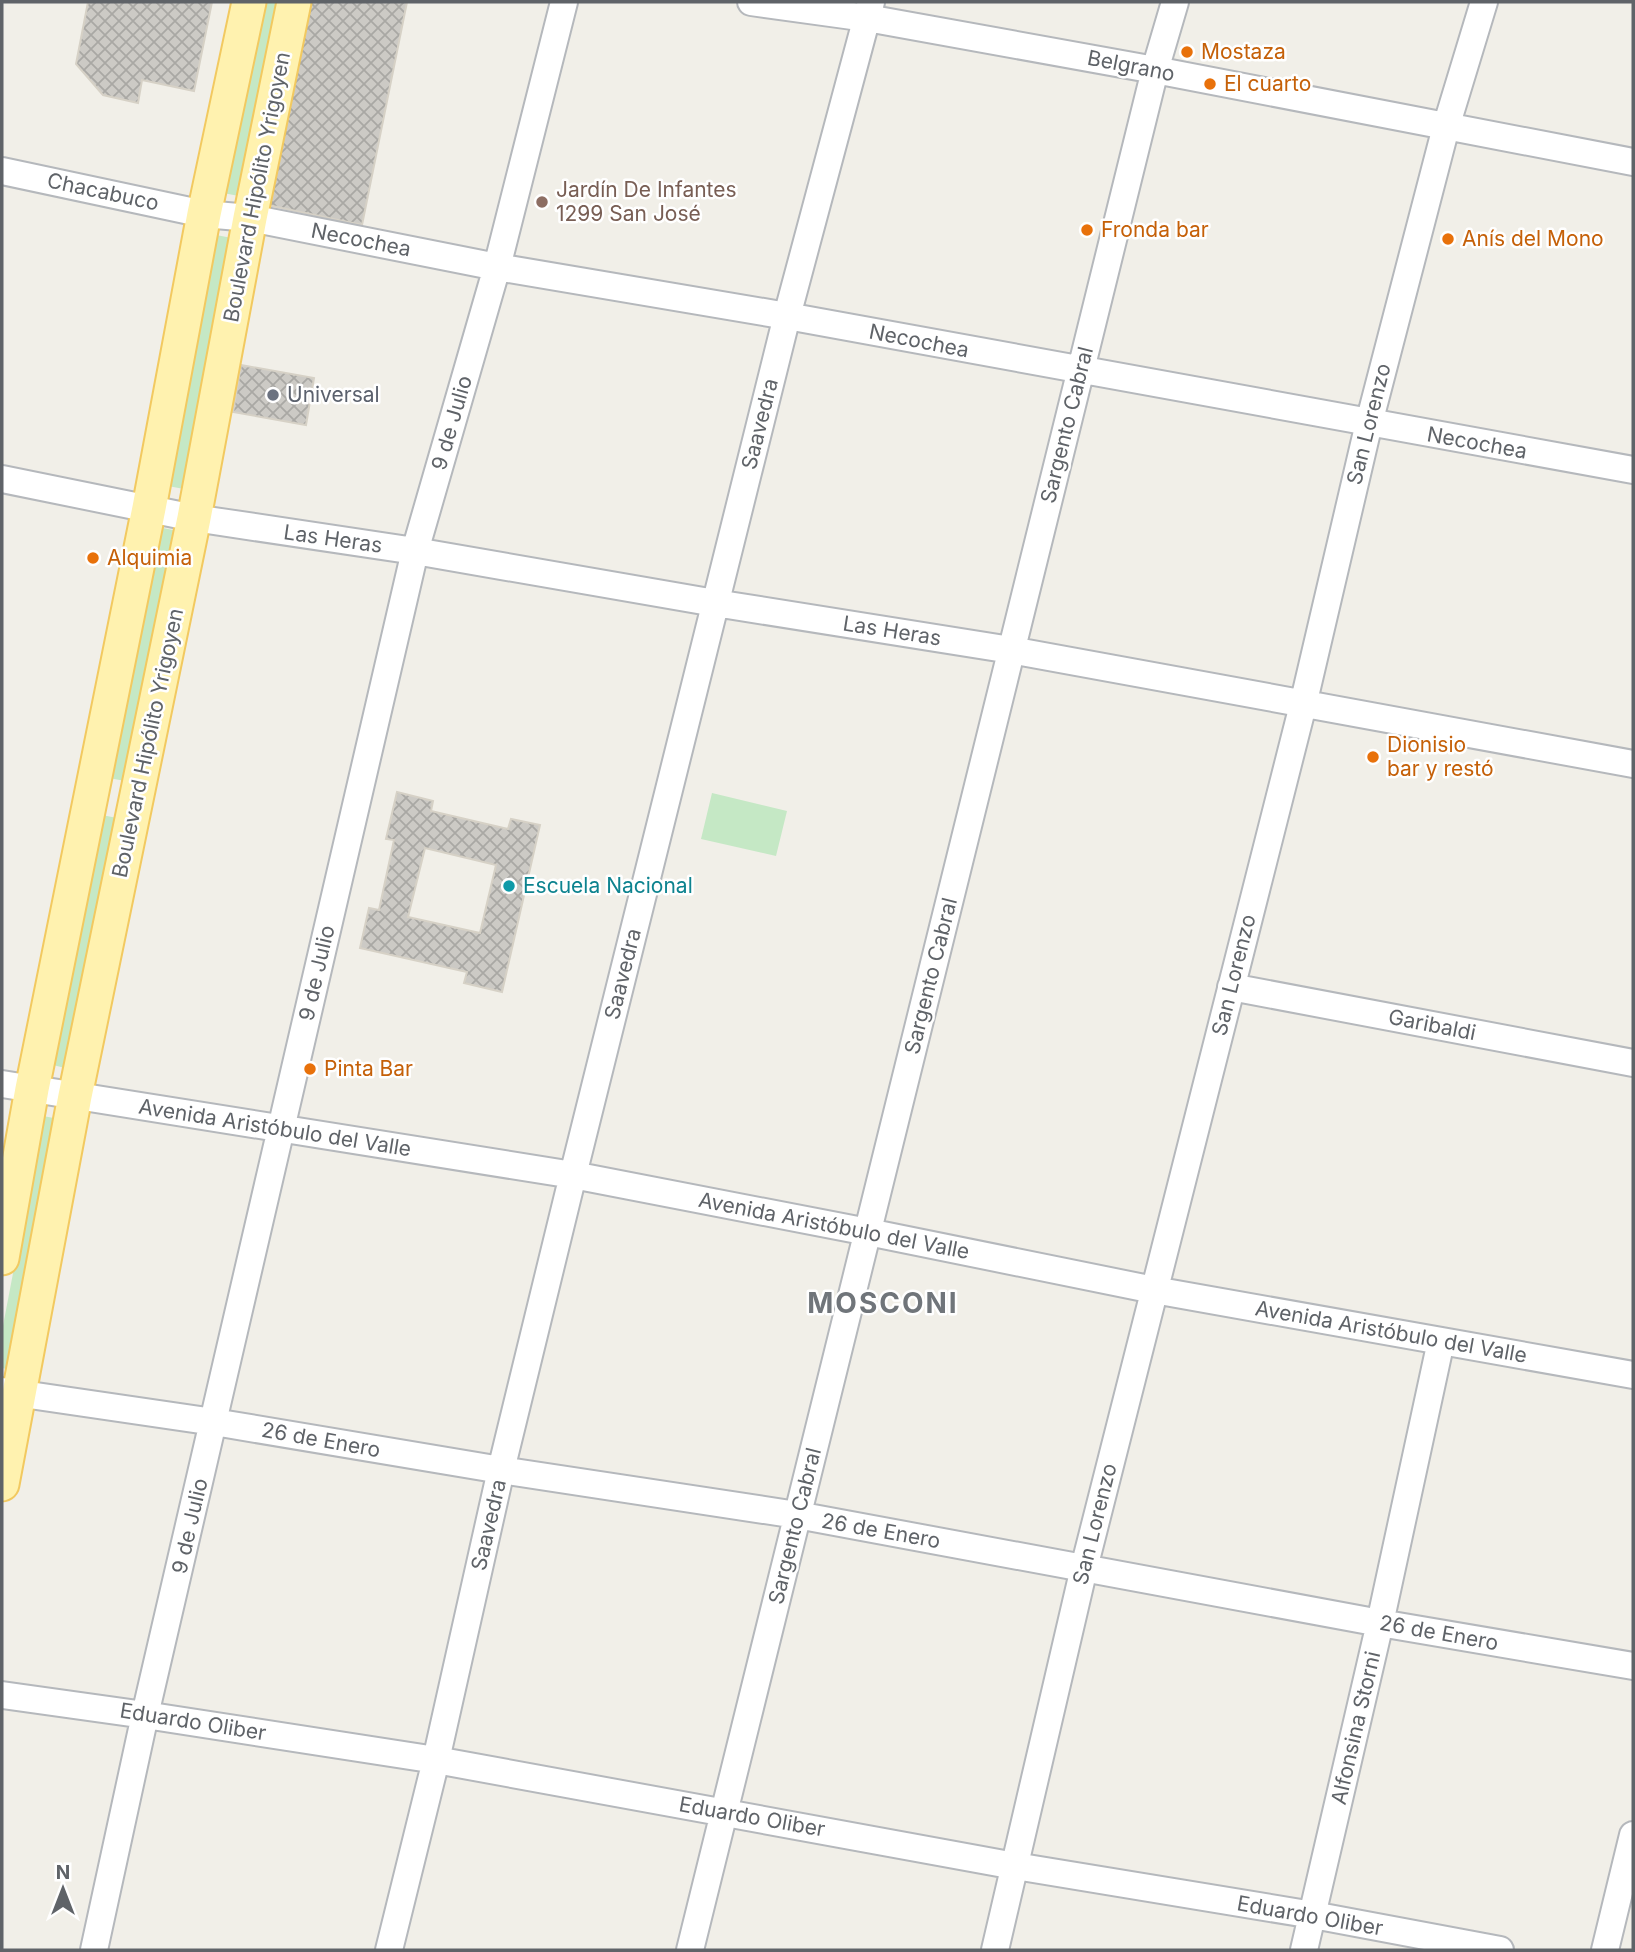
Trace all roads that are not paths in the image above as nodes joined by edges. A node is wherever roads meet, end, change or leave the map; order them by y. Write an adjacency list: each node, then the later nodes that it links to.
1 (249, 2): 12 (main road, Boulevard Hipólito Yrigoyen)
2 (294, 2): 13 (main road, Boulevard Hipólito Yrigoyen)
3 (564, 2): 14 (street, 9 de Julio)
4 (751, 2): 7 (street, Belgrano)
5 (1175, 2): 8 (street, Sargento Cabral)
6 (1484, 2): 9 (street, San Lorenzo)
7 (869, 10): 8 (street, Belgrano); 15 (street, Saavedra)
8 (1155, 70): 9 (street, Belgrano); 16 (street, Sargento Cabral)
9 (1446, 127): 10 (street, Belgrano); 17 (street, San Lorenzo)
10 (1633, 162)
11 (2, 171): 12 (street, Chacabuco)
12 (205, 214): 13 (street, Necochea); 20 (main road, Boulevard Hipólito Yrigoyen)
13 (250, 218): 14 (street, Necochea); 21 (main road, Boulevard Hipólito Yrigoyen)
14 (497, 267): 15 (street, Necochea); 22 (street, 9 de Julio)
15 (787, 316): 16 (street, Necochea); 23 (street, Saavedra)
16 (1081, 371): 17 (street, Necochea); 24 (street, Sargento Cabral)
17 (1369, 423): 18 (street, Necochea); 25 (street, San Lorenzo)
18 (1633, 470)
19 (2, 479): 20 (street, Las Heras)
20 (149, 508): 21 (street, Las Heras); 27 (main road, Boulevard Hipólito Yrigoyen)
21 (194, 518): 22 (street, Las Heras); 28 (main road, Boulevard Hipólito Yrigoyen)
22 (415, 551): 23 (street, Las Heras); 33 (street, 9 de Julio)
23 (715, 603): 24 (street, Las Heras); 34 (street, Saavedra)
24 (1011, 650): 25 (street, Las Heras); 35 (street, Sargento Cabral)
25 (1303, 705): 26 (street, Las Heras); 29 (street, San Lorenzo)
26 (1633, 764)
27 (91, 795): 28 (main road); 31 (main road, Boulevard Hipólito Yrigoyen)
28 (135, 803): 32 (main road, Boulevard Hipólito Yrigoyen)
29 (1231, 987): 30 (street, Garibaldi); 37 (street, San Lorenzo)
30 (1633, 1063)
31 (17, 1086): 32 (street, Avenida Aristóbulo del Valle); 36 (main road, Boulevard Hipólito Yrigoyen)
32 (75, 1097): 33 (street, Avenida Aristóbulo del Valle); 40 (main road, Boulevard Hipólito Yrigoyen)
33 (282, 1128): 34 (street, Avenida Aristóbulo del Valle); 41 (street, 9 de Julio)
34 (573, 1175): 35 (street, Avenida Aristóbulo del Valle); 42 (street, Saavedra)
35 (867, 1232): 37 (street, Avenida Aristóbulo del Valle); 44 (street, Sargento Cabral)
36 (2, 1258)
37 (1154, 1290): 38 (street, Avenida Aristóbulo del Valle); 45 (street, San Lorenzo)
38 (1441, 1341): 39 (street, Avenida Aristóbulo del Valle); 46 (street, Alfonsina Storni)
39 (1633, 1376)
40 (11, 1392): 41 (street, 26 de Enero); 43 (main road, Boulevard Hipólito Yrigoyen)
41 (214, 1422): 42 (street, 26 de Enero); 49 (street, 9 de Julio)
42 (501, 1470): 44 (street, 26 de Enero); 50 (street, Saavedra)
43 (2, 1484)
44 (797, 1515): 45 (street, 26 de Enero); 51 (street, Sargento Cabral)
45 (1084, 1568): 46 (street, 26 de Enero); 53 (street, San Lorenzo)
46 (1380, 1623): 47 (street, 26 de Enero); 54 (street, Alfonsina Storni)
47 (1633, 1666)
48 (2, 1695): 49 (street, Eduardo Oliber)
49 (145, 1715): 50 (street, Eduardo Oliber); 55 (street, 9 de Julio)
50 (436, 1760): 51 (street, Eduardo Oliber); 56 (street, Saavedra)
51 (724, 1811): 53 (street, Eduardo Oliber); 57 (street, Sargento Cabral)
52 (1633, 1835): 61 (street)
53 (1015, 1866): 54 (street, Eduardo Oliber); 58 (street, San Lorenzo)
54 (1313, 1915): 59 (street, Alfonsina Storni); 60 (street, Eduardo Oliber)
55 (94, 1950)
56 (389, 1950)
57 (690, 1950)
58 (995, 1950)
59 (1304, 1950)
60 (1500, 1950)
61 (1605, 1950)

